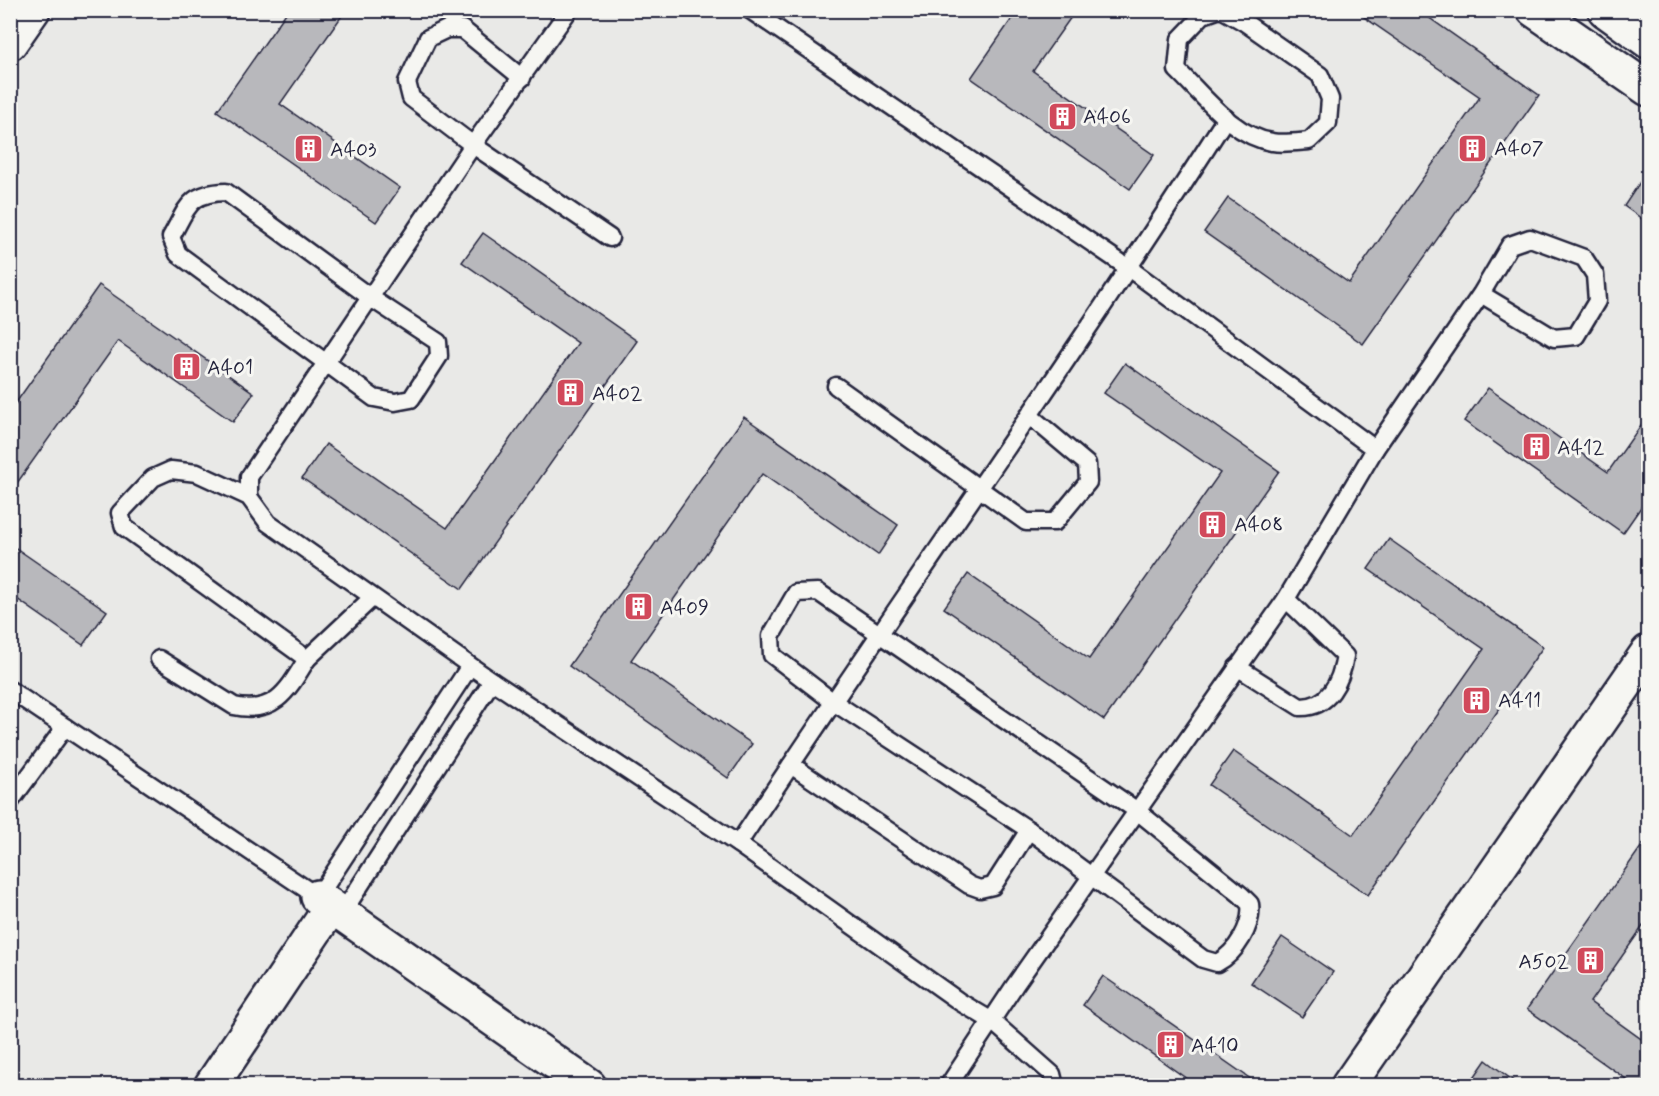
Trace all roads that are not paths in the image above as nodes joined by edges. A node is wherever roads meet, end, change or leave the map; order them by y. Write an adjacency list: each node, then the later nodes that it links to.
1 (33, 10): 9 (street)
2 (568, 10): 10 (lane)
3 (750, 10): 15 (lane)
4 (1216, 10): 12 (lane)
5 (1223, 10): 12 (lane)
6 (1534, 10): 11 (street)
7 (1605, 10): 8 (street)
8 (1648, 41)
9 (10, 43)
10 (522, 78): 13 (lane); 13 (lane)
11 (1648, 88)
12 (1226, 118): 15 (lane)
13 (473, 146): 14 (lane); 17 (lane)
14 (610, 238)
15 (1130, 269): 20 (lane); 21 (lane)
16 (1481, 294): 16 (lane); 21 (lane)
17 (371, 298): 18 (lane); 18 (lane); 18 (lane)
18 (326, 364): 23 (lane)
19 (836, 386): 22 (lane)
20 (1030, 416): 22 (lane); 22 (lane)
21 (1375, 449): 25 (lane)
22 (981, 488): 26 (lane)
23 (249, 497): 24 (lane); 29 (lane)
24 (373, 597): 29 (lane); 30 (lane)
25 (1286, 599): 31 (lane); 31 (lane)
26 (880, 635): 34 (lane); 34 (lane); 38 (lane)
27 (1648, 652): 48 (street)
28 (159, 659): 29 (lane)
29 (307, 659)
30 (470, 666): 32 (lane); 42 (lane)
31 (1237, 667): 38 (lane)
32 (492, 681): 40 (lane); 42 (lane)
33 (10, 690): 35 (lane)
34 (832, 701): 36 (lane); 39 (lane)
35 (65, 727): 37 (lane); 42 (lane)
36 (790, 765): 39 (lane); 40 (lane)
37 (10, 802)
38 (1136, 810): 41 (lane); 41 (lane)
39 (1029, 830): 41 (lane)
40 (738, 844): 43 (lane)
41 (1093, 877): 43 (lane)
42 (330, 907): 44 (street); 45 (street)
43 (992, 1021): 46 (lane); 47 (lane)
44 (211, 1086)
45 (590, 1086)
46 (948, 1086)
47 (1055, 1086)
48 (1348, 1086)

